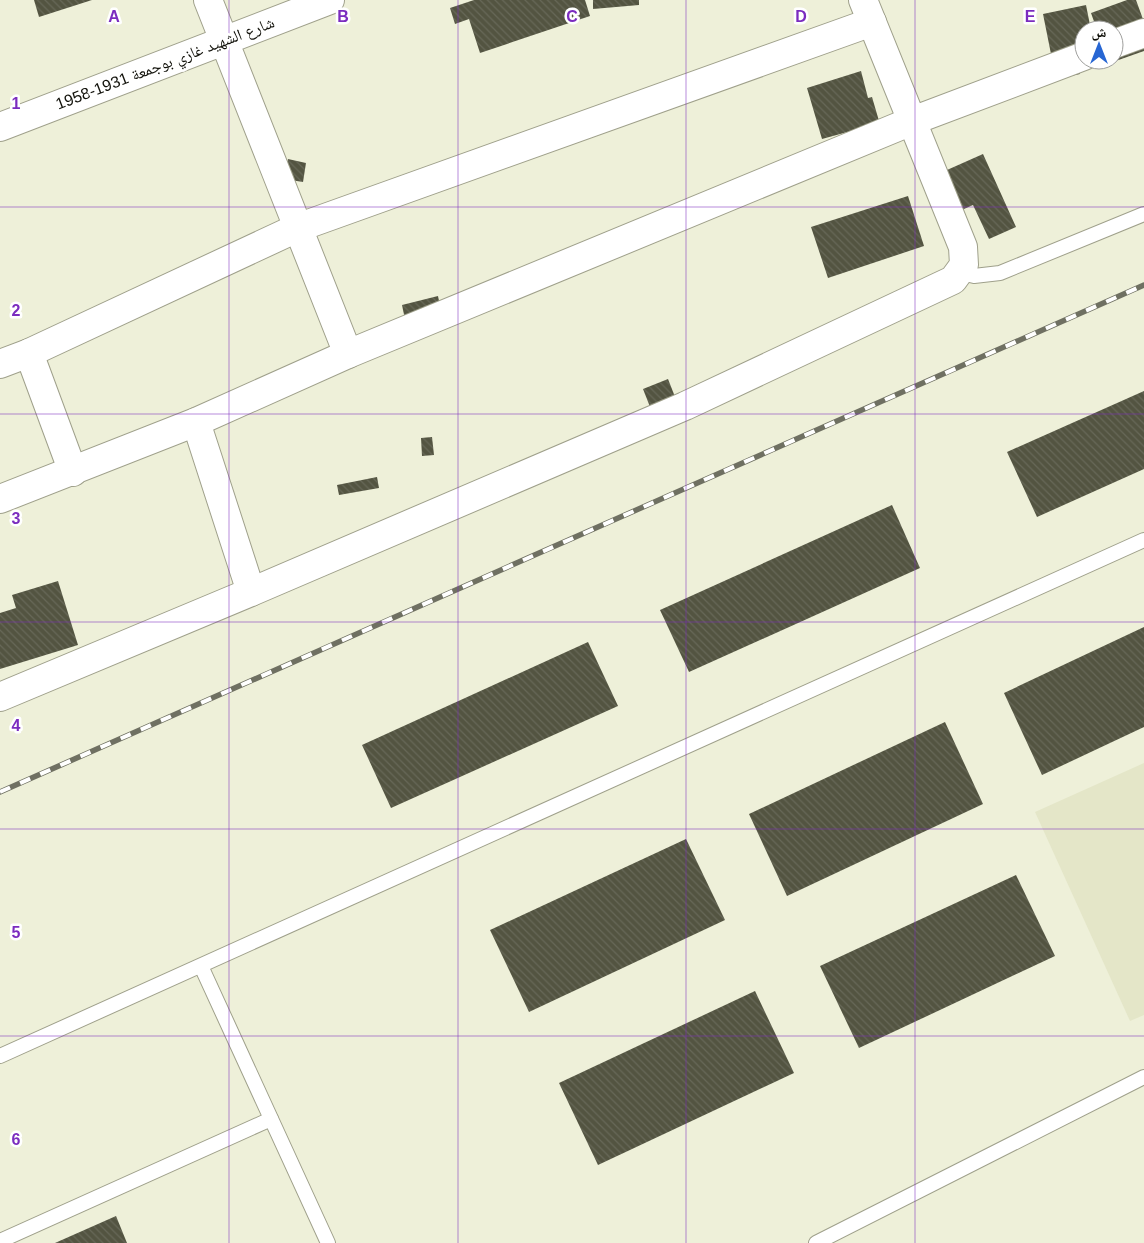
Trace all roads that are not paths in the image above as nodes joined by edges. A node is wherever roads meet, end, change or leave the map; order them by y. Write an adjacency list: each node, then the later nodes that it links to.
1 (208, 0): 5 (street)
2 (330, 0): 5 (street, شارع الشهيد غازي بوجمعة 1931-1958)
3 (867, 11): 8 (street); 11 (street)
4 (1144, 33): 6 (street)
5 (224, 40): 9 (street, شارع الشهيد غازي بوجمعة 1931-1958); 11 (street)
6 (1124, 40)
7 (1074, 60): 8 (street)
8 (912, 121): 12 (street); 14 (street)
9 (0, 126)
10 (1144, 214): 12 (lane)
11 (297, 228): 13 (street); 14 (street)
12 (961, 273): 20 (street)
13 (29, 353): 15 (street); 17 (street)
14 (348, 354): 16 (street)
15 (0, 364)
16 (196, 422): 17 (street); 20 (street)
17 (73, 472): 18 (street)
18 (0, 499)
19 (1144, 540): 22 (lane)
20 (251, 592): 21 (street)
21 (0, 696)
22 (201, 966): 23 (lane); 25 (lane)
23 (0, 1056)
24 (1144, 1078): 28 (lane)
25 (271, 1119): 26 (lane); 27 (lane)
26 (0, 1241)
27 (328, 1243)
28 (816, 1243)

